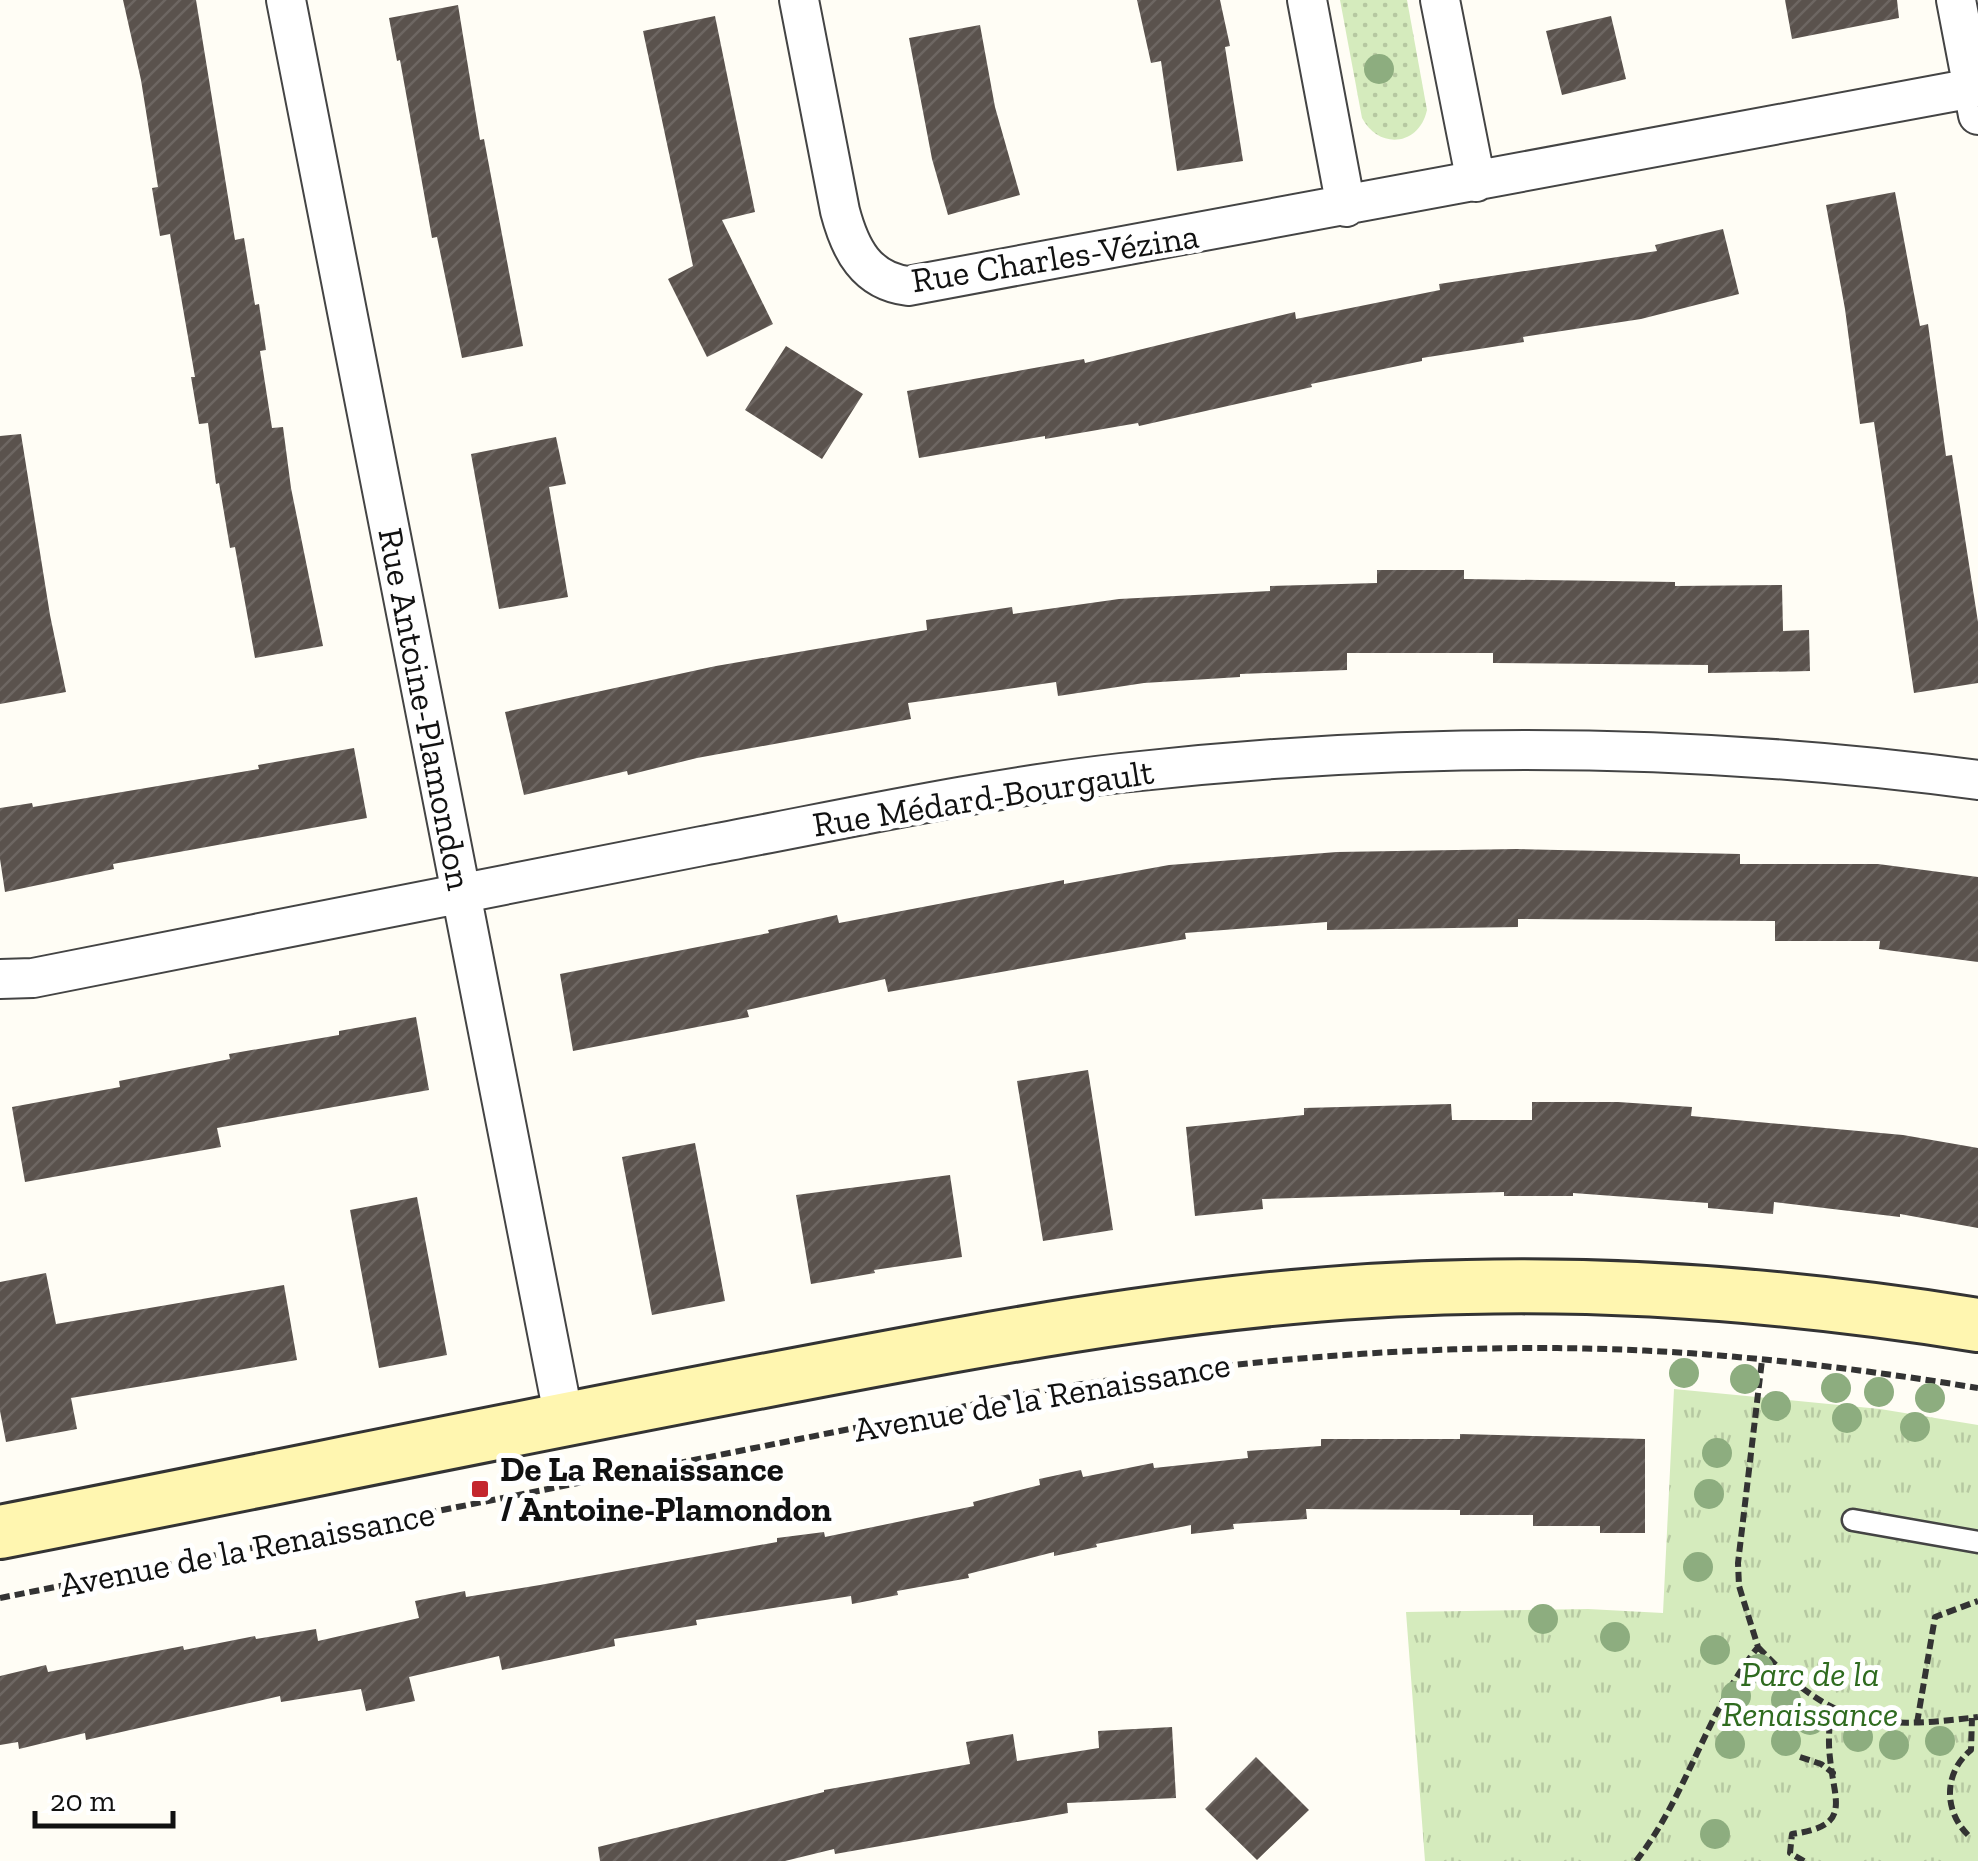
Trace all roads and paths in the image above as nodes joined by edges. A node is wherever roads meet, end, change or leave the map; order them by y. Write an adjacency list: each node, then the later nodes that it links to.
1 (286, 0): 10 (street, Rue Antoine-Plamondon)
2 (799, 0): 8 (street, Rue Charles-Vézina)
3 (1307, 0): 8 (street)
4 (1440, 0): 7 (street)
5 (1956, 0): 6 (street)
6 (1976, 101): 7 (street, Rue Charles-Vézina)
7 (1476, 182): 8 (street, Rue Charles-Vézina)
8 (1346, 207)
9 (1978, 780): 10 (street, Rue Médard-Bourgault)
10 (461, 894): 11 (street, Rue Médard-Bourgault); 15 (street, Rue Antoine-Plamondon)
11 (0, 979)
12 (1978, 1325): 15 (street, Avenue de la Renaissance)
13 (1762, 1360): 14 (path, Avenue de la Renaissance); 19 (path, Avenue de la Renaissance); 21 (path)
14 (1978, 1388)
15 (564, 1418): 17 (street, Avenue de la Renaissance)
16 (1853, 1520): 18 (lane)
17 (0, 1532)
18 (1978, 1542)
19 (0, 1598)
20 (1978, 1601): 24 (path)
21 (1758, 1647): 22 (path); 28 (path)
22 (1832, 1709): 24 (path); 26 (path)
23 (1975, 1717): 24 (path); 27 (path)
24 (1918, 1723)
25 (1800, 1758): 26 (path)
26 (1831, 1776): 29 (path)
27 (1968, 1835)
28 (1636, 1861)
29 (1804, 1861)

